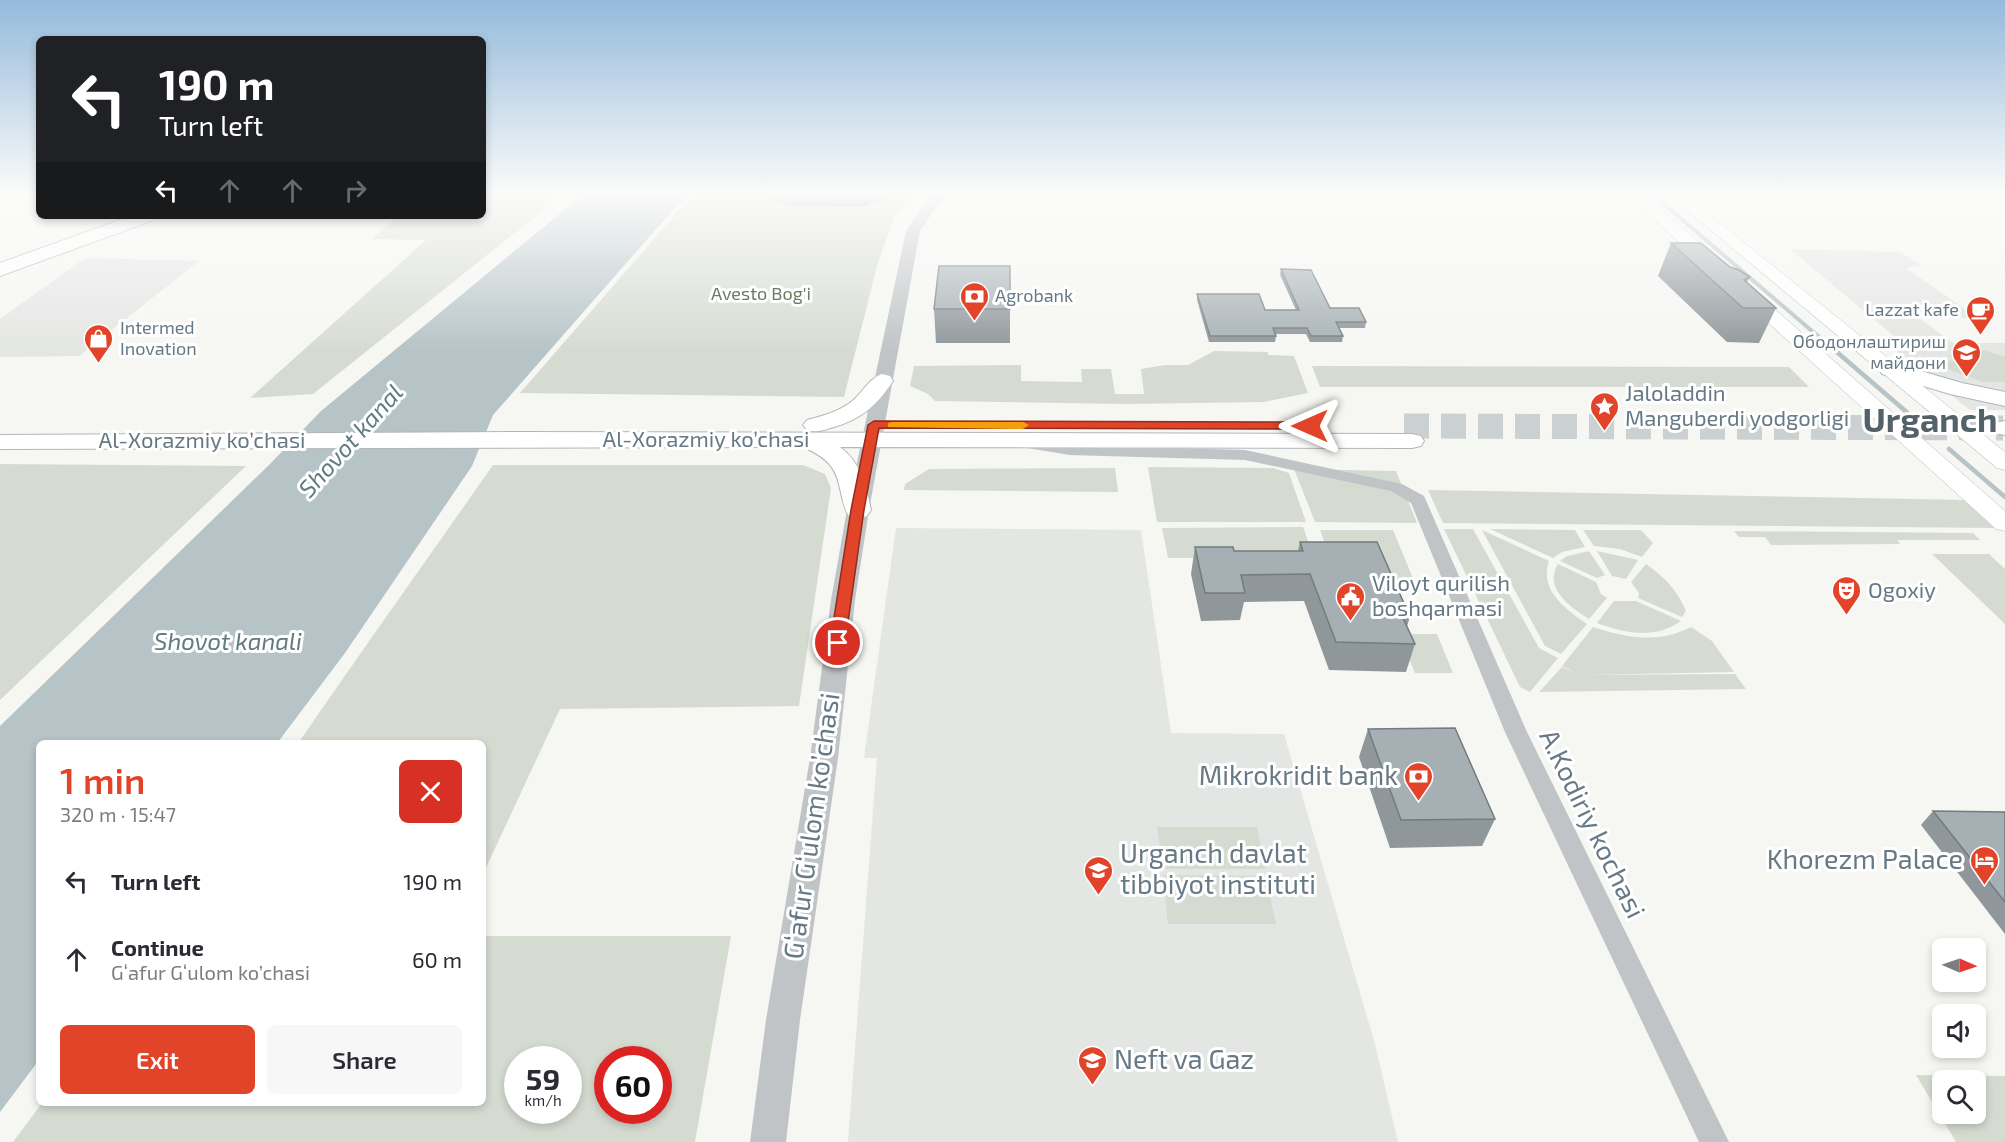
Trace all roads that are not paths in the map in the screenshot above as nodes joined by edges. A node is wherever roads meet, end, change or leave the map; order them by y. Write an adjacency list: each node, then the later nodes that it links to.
1 (41, 245): 6 (main road)
2 (68, 245): 7 (main road)
3 (909, 245): 9 (street, Gʻafur Gʻulom ko’chasi)
4 (1693, 245): 19 (main road)
5 (1738, 245): 8 (main road)
6 (0, 260)
7 (0, 270)
8 (1890, 369): 10 (main road); 17 (main road)
9 (882, 381): 12 (main road); 13 (street, Gʻafur Gʻulom ko’chasi)
10 (2005, 399)
11 (0, 428): 14 (main road, Al-Xorazmiy ko’chasi)
12 (812, 432): 13 (main road, Al-Xorazmiy ko’chasi); 14 (main road, Al-Xorazmiy ko’chasi); 18 (main road)
13 (872, 432): 15 (main road, Al-Xorazmiy ko’chasi); 15 (main road, Al-Xorazmiy ko’chasi); 18 (street, Gʻafur Gʻulom ko’chasi)
14 (187, 433): 16 (main road, Al-Xorazmiy ko’chasi)
15 (989, 440): 21 (street, A.Kodiriy kochasi)
16 (0, 442)
17 (2005, 463)
18 (858, 510): 20 (street, Gʻafur Gʻulom ko’chasi)
19 (2005, 524)
20 (768, 1142)
21 (1714, 1142)

